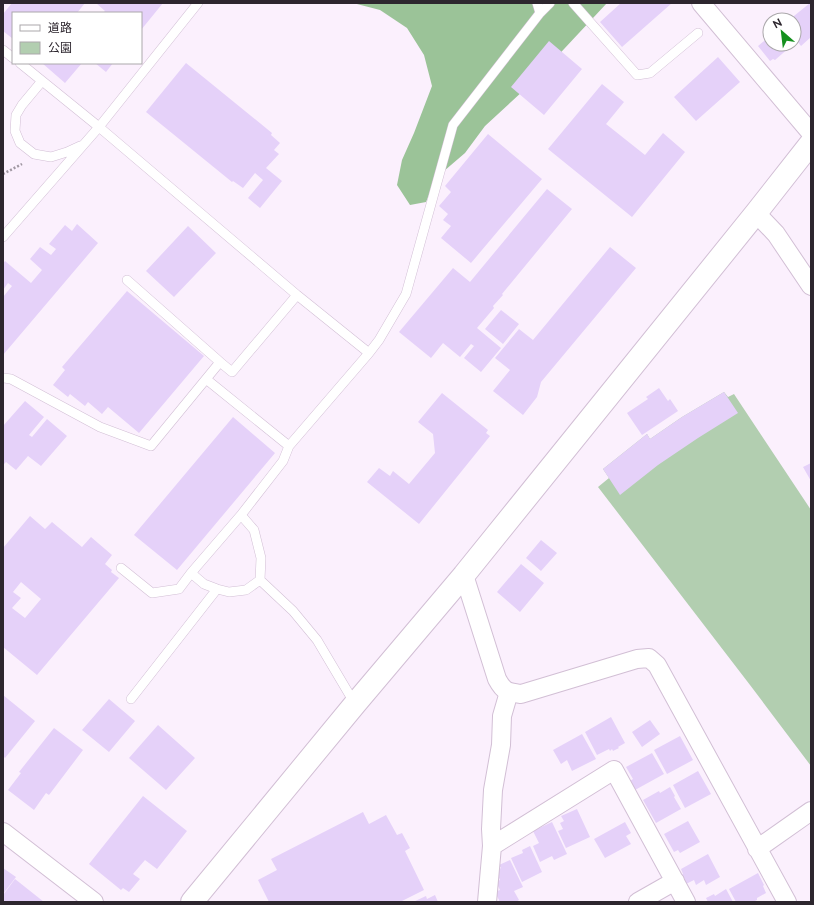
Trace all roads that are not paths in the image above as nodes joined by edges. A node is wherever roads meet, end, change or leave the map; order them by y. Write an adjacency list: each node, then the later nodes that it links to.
1 (198, 3): 12 (lane)
2 (537, 3): 6 (lane)
3 (550, 3): 6 (lane)
4 (573, 3): 7 (lane)
5 (701, 3): 13 (street)
6 (540, 13): 21 (lane)
7 (698, 33)
8 (3, 50): 9 (lane)
9 (12, 57)
10 (21, 64): 11 (lane)
11 (42, 81): 12 (lane); 15 (lane)
12 (99, 127): 15 (lane); 20 (lane)
13 (811, 133)
14 (811, 143): 16 (street)
15 (84, 144): 17 (lane)
16 (756, 213): 19 (street); 29 (street)
17 (3, 237)
18 (127, 280): 22 (lane)
19 (811, 286)
20 (296, 295): 21 (lane); 22 (lane)
21 (369, 353): 25 (lane)
22 (220, 362): 24 (lane)
23 (3, 378): 24 (lane)
24 (206, 379): 25 (lane)
25 (289, 446): 26 (lane)
26 (241, 515): 28 (lane); 30 (lane)
27 (121, 568): 28 (lane)
28 (191, 573): 31 (lane)
29 (464, 575): 32 (street); 34 (street)
30 (260, 580): 31 (lane); 34 (lane)
31 (217, 589): 33 (lane)
32 (508, 692): 37 (street); 38 (street)
33 (131, 699)
34 (355, 704): 41 (street)
35 (811, 811): 38 (street)
36 (3, 832): 40 (street)
37 (492, 846): 39 (street); 42 (street)
38 (757, 849): 45 (street)
39 (675, 881): 43 (street); 44 (street)
40 (94, 902)
41 (192, 902)
42 (487, 902)
43 (638, 902)
44 (686, 902)
45 (786, 902)

